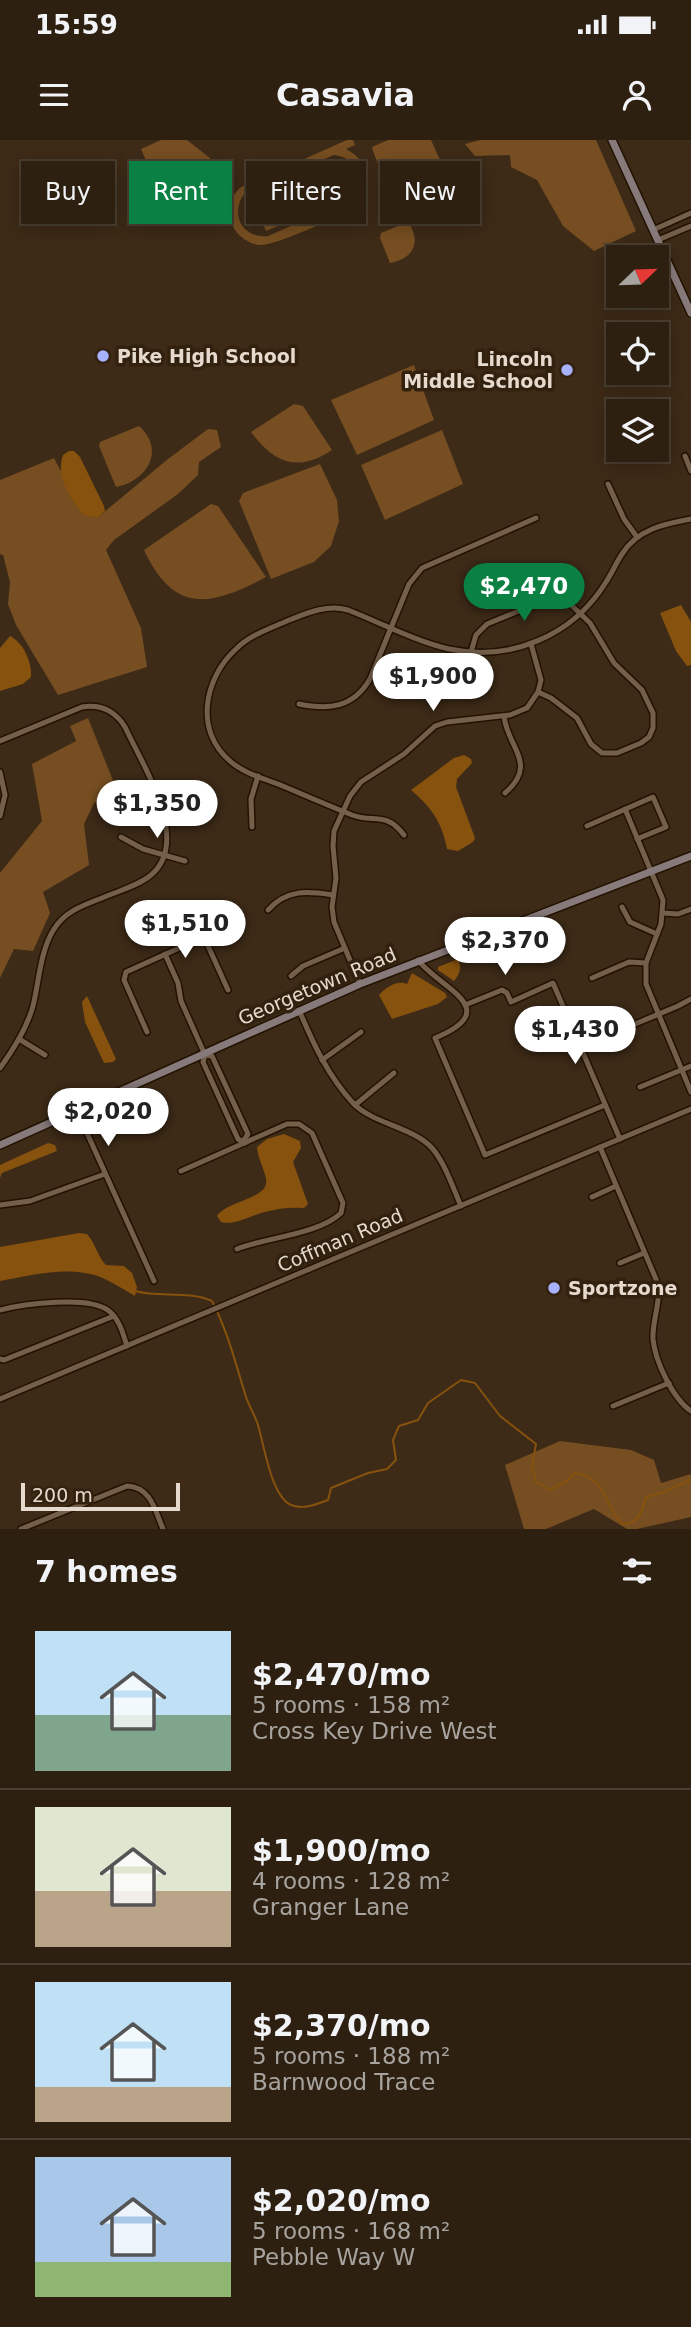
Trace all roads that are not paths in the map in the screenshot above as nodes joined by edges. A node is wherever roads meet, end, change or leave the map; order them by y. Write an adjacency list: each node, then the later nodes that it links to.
1 (612, 140): 4 (main road)
2 (691, 213): 4 (street)
3 (691, 226): 5 (street)
4 (653, 230): 5 (main road)
5 (658, 240): 6 (main road)
6 (691, 313)
7 (685, 456): 8 (street)
8 (691, 471)
9 (608, 484): 12 (street)
10 (536, 517): 14 (street)
11 (691, 519): 12 (street)
12 (637, 537): 13 (street)
13 (581, 613): 15 (street); 16 (street); 17 (street)
14 (392, 627): 16 (street); 18 (street); 22 (street)
15 (531, 644): 16 (street); 17 (street)
16 (471, 652)
17 (538, 692): 19 (street)
18 (299, 704)
19 (504, 716): 23 (street); 25 (street)
20 (0, 741): 32 (street)
21 (0, 772): 26 (street)
22 (258, 776): 25 (street); 28 (street)
23 (505, 793)
24 (625, 809): 27 (street); 31 (street); 31 (street)
25 (344, 811): 29 (street); 36 (street)
26 (0, 816)
27 (587, 826)
28 (252, 827)
29 (404, 835)
30 (121, 837): 32 (street)
31 (637, 839): 35 (street)
32 (163, 855): 34 (street); 59 (street)
33 (691, 856): 35 (main road, Georgetown Road)
34 (185, 861)
35 (651, 871): 40 (street); 46 (main road, Georgetown Road)
36 (333, 895): 39 (street); 44 (street)
37 (622, 907): 42 (street)
38 (691, 909): 40 (street)
39 (268, 910)
40 (663, 913): 42 (street)
41 (228, 926): 43 (street)
42 (657, 934): 47 (street)
43 (204, 937): 45 (street); 51 (street)
44 (345, 948): 48 (street); 50 (street)
45 (165, 954): 56 (street); 60 (street)
46 (418, 960): 50 (main road, Georgetown Road); 53 (street)
47 (646, 963): 49 (street); 55 (street)
48 (291, 976)
49 (592, 978)
50 (360, 984): 54 (main road, Georgetown Road)
51 (228, 990)
52 (691, 999): 55 (street)
53 (465, 1005): 70 (street); 70 (street)
54 (299, 1010): 60 (main road, Georgetown Road); 62 (street)
55 (659, 1015): 58 (street); 65 (street)
56 (147, 1032)
57 (361, 1032): 62 (street)
58 (616, 1032)
59 (19, 1038): 61 (street); 64 (street)
60 (205, 1054): 74 (street); 74 (street); 75 (main road, Georgetown Road)
61 (45, 1055)
62 (322, 1060): 69 (street)
63 (691, 1066): 65 (street)
64 (0, 1068)
65 (682, 1070): 67 (street); 68 (street)
66 (394, 1073): 69 (street)
67 (640, 1087)
68 (691, 1092)
69 (355, 1105): 82 (street)
70 (605, 1105): 73 (street)
71 (691, 1109): 73 (street, Coffman Road)
72 (87, 1133): 78 (street)
73 (620, 1139): 76 (street, Coffman Road)
74 (244, 1142): 77 (street); 83 (street)
75 (0, 1145)
76 (600, 1147): 79 (street); 82 (street, Coffman Road)
77 (181, 1171)
78 (105, 1174): 81 (street); 86 (street)
79 (616, 1186): 80 (street); 84 (street)
80 (592, 1197)
81 (0, 1205)
82 (461, 1206): 91 (street, Coffman Road)
83 (237, 1249)
84 (644, 1253): 85 (street); 93 (street)
85 (620, 1263)
86 (153, 1281)
87 (95, 1306): 88 (street); 89 (street); 90 (street)
88 (0, 1310)
89 (114, 1316): 90 (street); 91 (street)
90 (97, 1323): 92 (street)
91 (127, 1346): 94 (street, Coffman Road)
92 (0, 1359)
93 (669, 1383): 95 (street); 96 (street)
94 (0, 1399)
95 (613, 1406)
96 (691, 1411)
97 (21, 1529): 98 (street)
98 (163, 1529)

